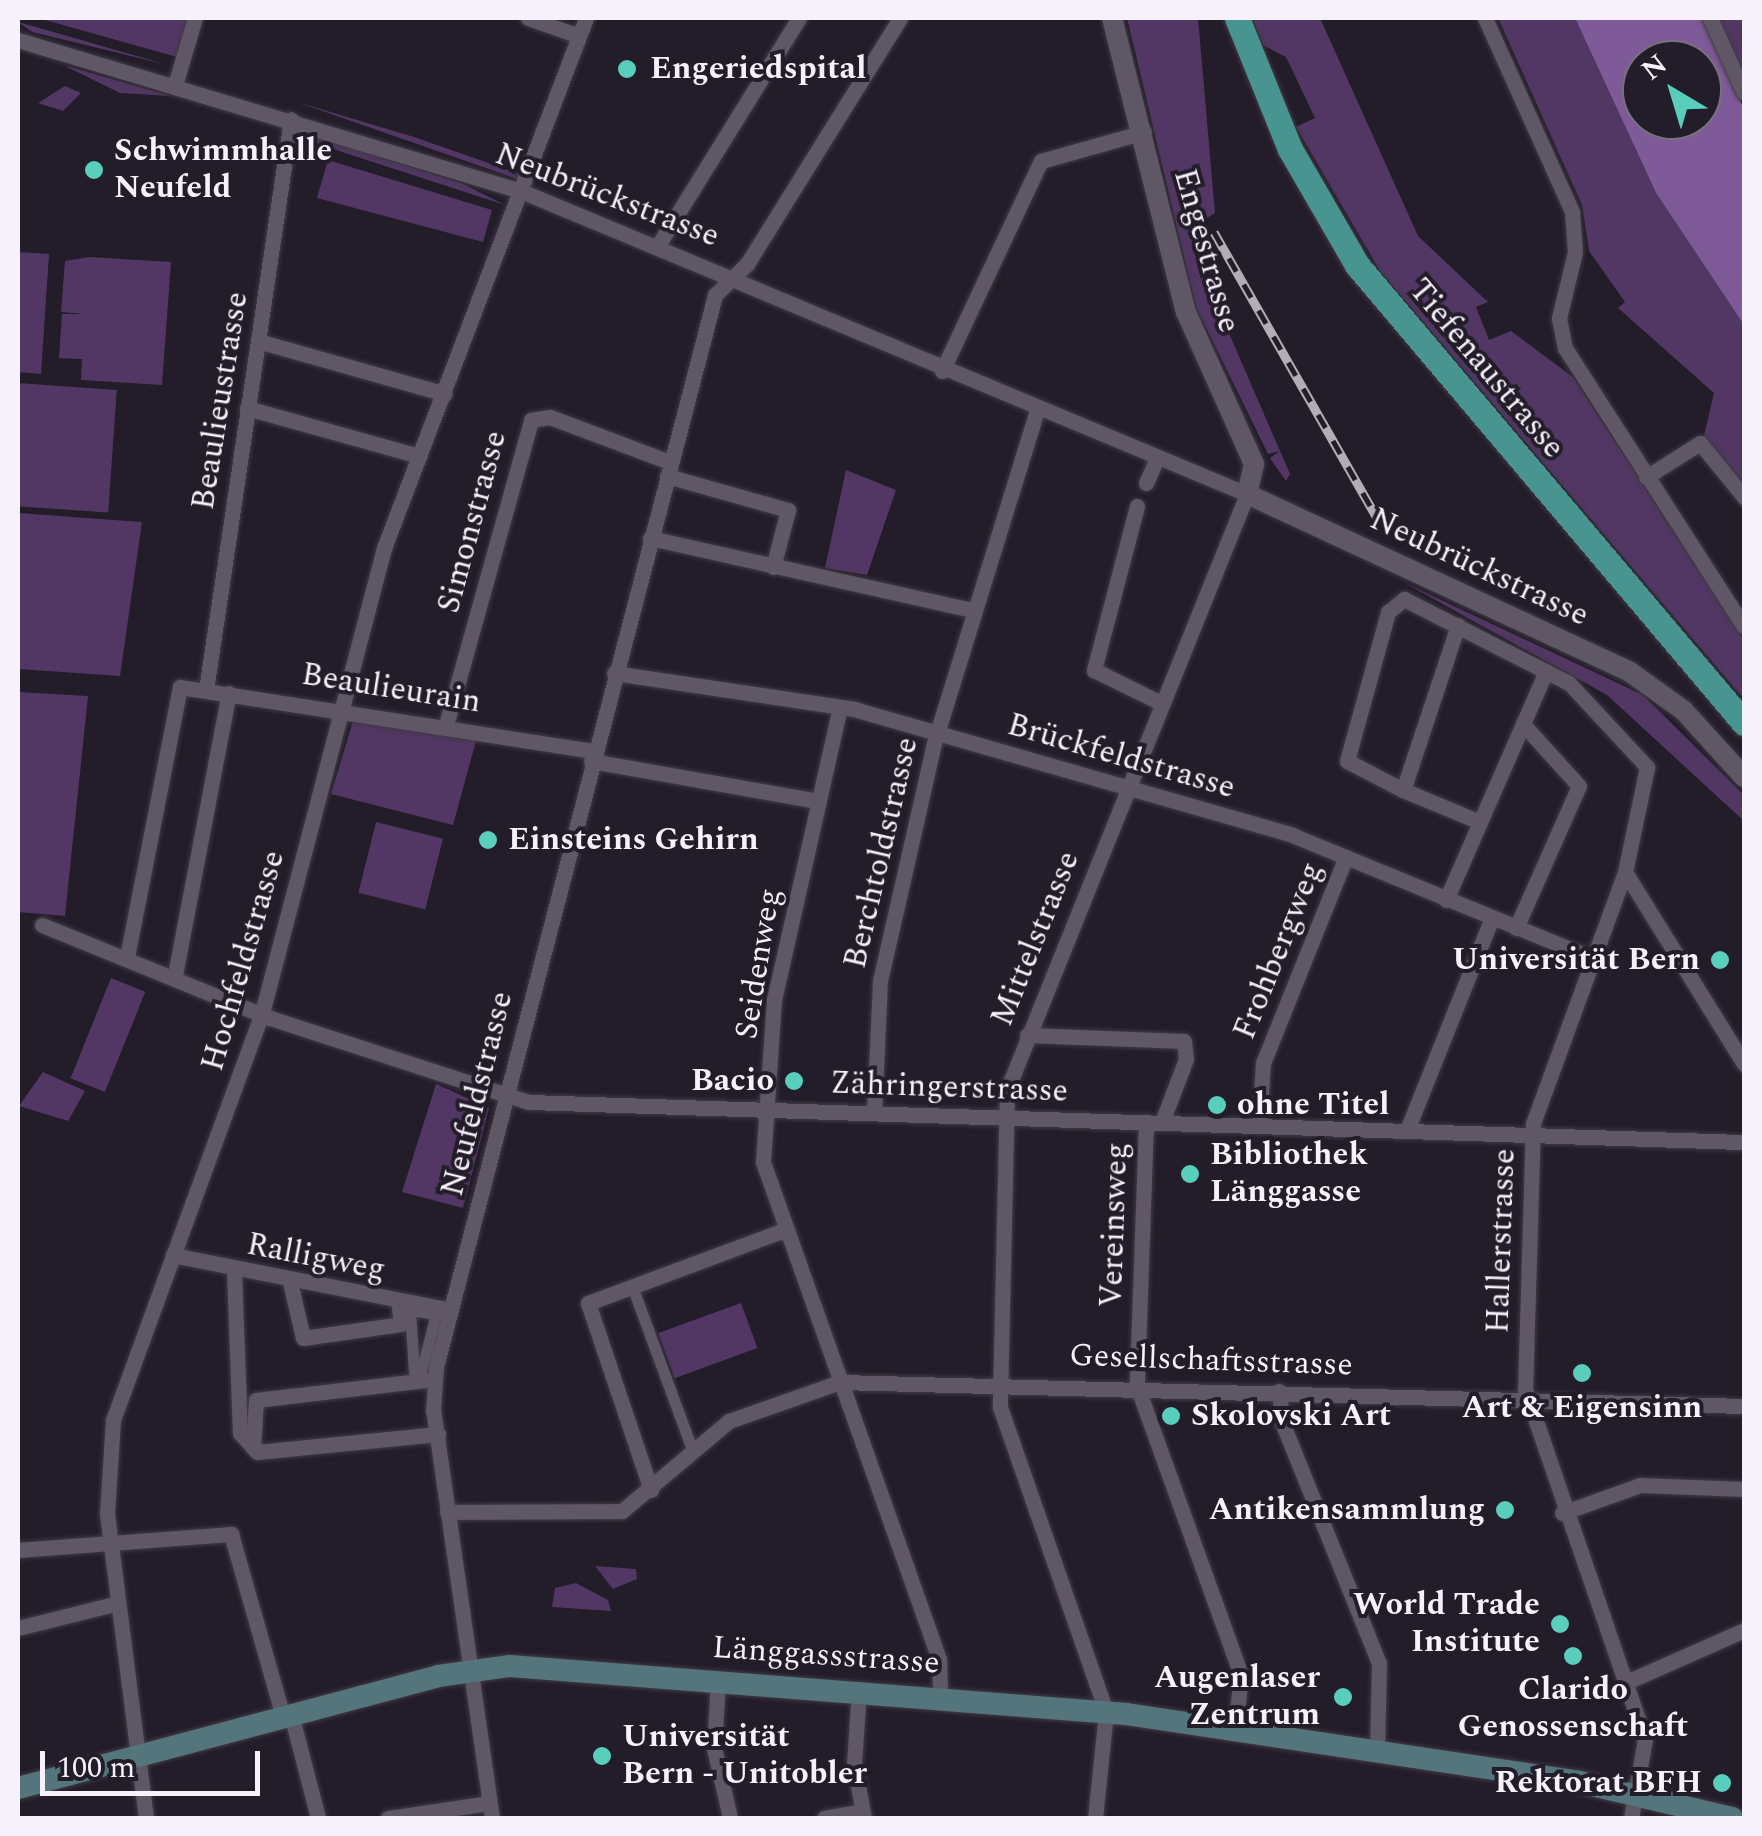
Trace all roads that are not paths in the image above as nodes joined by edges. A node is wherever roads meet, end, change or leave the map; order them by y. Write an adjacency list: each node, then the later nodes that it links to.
1 (195, 18): 12 (street)
2 (528, 18): 10 (street)
3 (586, 18): 10 (street, Hochfeldstrasse)
4 (798, 18): 17 (street)
5 (900, 18): 18 (street, Neufeldstrasse)
6 (1112, 18): 15 (street, Engestrasse)
7 (1238, 18): 44 (main road, Tiefenaustrasse)
8 (1485, 18): 27 (street)
9 (1710, 18): 13 (street)
10 (580, 36): 16 (street, Hochfeldstrasse)
11 (18, 40): 12 (street, Neubrückstrasse)
12 (175, 85): 14 (street, Neubrückstrasse)
13 (1744, 93)
14 (291, 120): 16 (street, Neubrückstrasse); 19 (street, Beaulieustrasse)
15 (1144, 132): 20 (street); 29 (street, Engestrasse)
16 (521, 191): 17 (street, Neubrückstrasse); 21 (street, Hochfeldstrasse)
17 (657, 247): 18 (street, Neubrückstrasse)
18 (732, 278): 20 (street, Neubrückstrasse); 26 (street, Neufeldstrasse)
19 (258, 342): 21 (street); 22 (street, Beaulieustrasse)
20 (942, 370): 23 (street, Neubrückstrasse)
21 (445, 394): 24 (street, Hochfeldstrasse)
22 (247, 408): 24 (street); 39 (street, Beaulieustrasse)
23 (1038, 410): 25 (street, Neubrückstrasse); 34 (street, Berchtoldstrasse)
24 (420, 456): 42 (street, Hochfeldstrasse)
25 (1157, 458): 28 (street); 29 (street, Neubrückstrasse)
26 (669, 469): 32 (street, Neufeldstrasse); 33 (street); 46 (street, Simonstrasse)
27 (1646, 477): 30 (street); 36 (street)
28 (1146, 483)
29 (1247, 494): 41 (street, Mittelstrasse); 49 (street, Neubrückstrasse)
30 (1744, 497)
31 (1137, 506): 41 (street)
32 (650, 538): 33 (street); 38 (street, Neufeldstrasse)
33 (773, 567): 34 (street)
34 (972, 610): 47 (street, Berchtoldstrasse)
35 (1458, 625): 37 (street); 51 (street); 51 (street)
36 (1744, 627)
37 (1546, 671): 45 (street); 55 (street, Hallerstrasse)
38 (614, 673): 43 (street, Brückfeldstrasse); 48 (street, Neufeldstrasse)
39 (206, 690): 40 (street, Beaulieurain); 60 (street, Beaulieurain)
40 (229, 693): 42 (street, Beaulieurain); 62 (street)
41 (1162, 702): 50 (street, Mittelstrasse)
42 (342, 706): 46 (street, Beaulieurain); 63 (street, Hochfeldstrasse)
43 (840, 706): 47 (street, Brückfeldstrasse); 52 (street, Seidenweg)
44 (1744, 723)
45 (1523, 724): 53 (street); 59 (street)
46 (446, 725): 48 (street, Beaulieurain)
47 (937, 733): 50 (street, Brückfeldstrasse); 68 (street, Berchtoldstrasse)
48 (592, 756): 52 (street, Beaulieurain); 66 (street, Neufeldstrasse)
49 (1744, 777)
50 (1127, 788): 54 (street, Brückfeldstrasse); 64 (street, Mittelstrasse)
51 (1403, 790): 53 (street)
52 (817, 801): 67 (street, Seidenweg)
53 (1480, 822): 56 (street)
54 (1346, 857): 56 (street, Brückfeldstrasse); 71 (street, Frohbergweg)
55 (1624, 872): 61 (street, Hallerstrasse); 65 (street)
56 (1446, 900): 57 (street, Brückfeldstrasse)
57 (1492, 918): 59 (street, Brückfeldstrasse); 72 (street)
58 (42, 925): 60 (street, Zähringerstrasse)
59 (1516, 928): 61 (street, Brückfeldstrasse)
60 (127, 957): 62 (street, Zähringerstrasse)
61 (1594, 959): 73 (street, Hallerstrasse)
62 (175, 975): 63 (street, Zähringerstrasse)
63 (262, 1012): 66 (street, Zähringerstrasse); 76 (street, Hochfeldstrasse)
64 (1026, 1035): 69 (street, Mittelstrasse); 70 (street, Vereinsweg)
65 (1744, 1064)
66 (508, 1096): 67 (street, Zähringerstrasse); 81 (street, Neufeldstrasse)
67 (766, 1110): 68 (street, Zähringerstrasse); 75 (street, Seidenweg)
68 (874, 1113): 69 (street, Zähringerstrasse)
69 (1004, 1117): 70 (street, Zähringerstrasse); 84 (street, Mittelstrasse)
70 (1154, 1122): 71 (street, Zähringerstrasse); 85 (street, Vereinsweg)
71 (1259, 1126): 72 (street, Zähringerstrasse)
72 (1407, 1130): 73 (street, Zähringerstrasse)
73 (1533, 1135): 74 (street, Zähringerstrasse); 87 (street, Hallerstrasse)
74 (1744, 1142)
75 (784, 1230): 79 (street); 83 (street, Seidenweg)
76 (173, 1255): 77 (street, Ralligweg); 96 (street, Hochfeldstrasse)
77 (234, 1271): 78 (street, Ralligweg); 90 (street)
78 (290, 1282): 80 (street, Ralligweg); 80 (street)
79 (632, 1286): 91 (street); 93 (street)
80 (404, 1306): 80 (street); 81 (street, Ralligweg)
81 (451, 1310): 82 (street, Neufeldstrasse)
82 (434, 1378): 89 (street, Neufeldstrasse); 90 (street)
83 (840, 1382): 84 (street, Gesellschaftsstrasse); 91 (street, Gesellschaftsstrasse); 105 (street, Seidenweg)
84 (997, 1382): 85 (street, Gesellschaftsstrasse); 106 (street, Mittelstrasse)
85 (1136, 1386): 86 (street, Gesellschaftsstrasse); 108 (street, Vereinsweg)
86 (1279, 1391): 87 (street, Gesellschaftsstrasse); 109 (street)
87 (1525, 1401): 88 (street, Gesellschaftsstrasse); 95 (street, Hallerstrasse)
88 (1744, 1406)
89 (438, 1434): 90 (street); 94 (street, Neufeldstrasse)
90 (254, 1448)
91 (692, 1449): 93 (street, Gesellschaftsstrasse)
92 (1744, 1489): 95 (street)
93 (651, 1490): 94 (street, Gesellschaftsstrasse)
94 (447, 1512): 101 (street, Neufeldstrasse)
95 (1562, 1513): 103 (street, Hallerstrasse)
96 (110, 1540): 97 (street); 98 (street, Hochfeldstrasse); 107 (street)
97 (18, 1550)
98 (118, 1603): 99 (street); 110 (street, Hochfeldstrasse)
99 (18, 1628)
100 (1744, 1630): 103 (street)
101 (468, 1670): 102 (main road, Länggassstrasse); 107 (main road, Länggassstrasse); 113 (street, Neufeldstrasse)
102 (718, 1680): 104 (main road, Länggassstrasse); 119 (street)
103 (1624, 1683): 112 (street, Hallerstrasse)
104 (859, 1689): 105 (main road, Länggassstrasse); 114 (street)
105 (940, 1696): 106 (main road, Länggassstrasse)
106 (1106, 1712): 108 (main road, Länggassstrasse); 121 (street)
107 (287, 1716): 110 (main road, Länggassstrasse); 117 (street)
108 (1235, 1730): 109 (main road, Länggassstrasse)
109 (1376, 1751): 112 (main road, Länggassstrasse)
110 (138, 1757): 111 (main road, Länggassstrasse); 116 (street, Hochfeldstrasse)
111 (18, 1788)
112 (1635, 1808): 115 (main road, Länggassstrasse)
113 (490, 1811): 118 (street)
114 (863, 1815): 120 (street)
115 (1700, 1816): 123 (main road, Länggassstrasse)
116 (146, 1818)
117 (317, 1818)
118 (388, 1818)
119 (730, 1818)
120 (824, 1818)
121 (1096, 1818): 122 (street)
122 (1113, 1818)
123 (1732, 1818)

